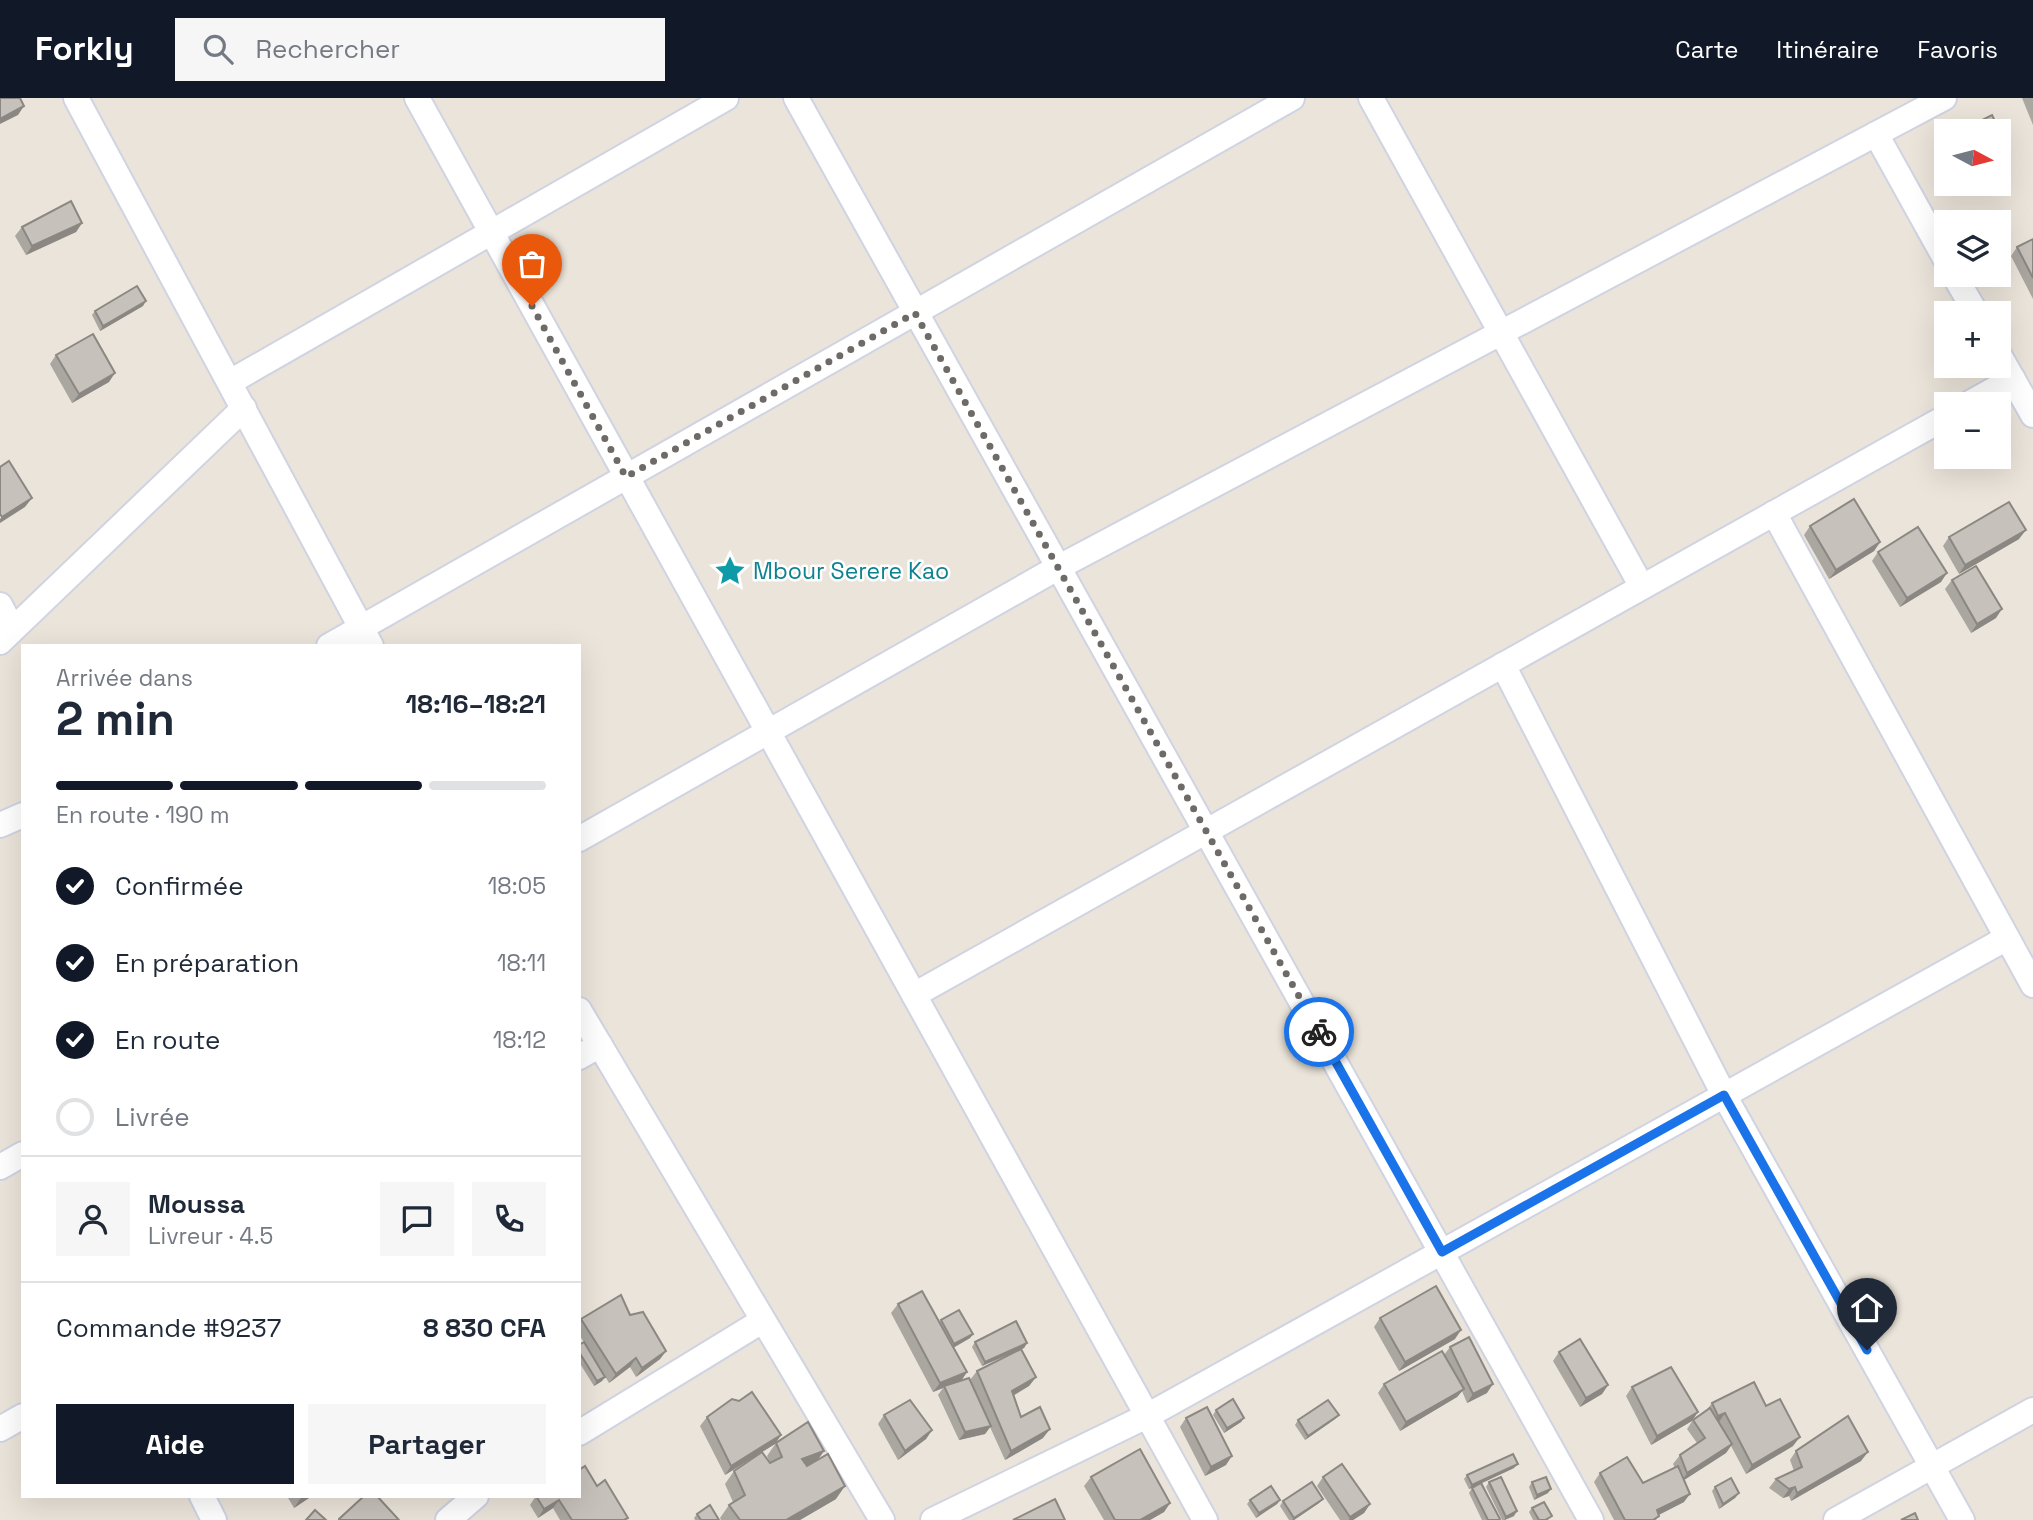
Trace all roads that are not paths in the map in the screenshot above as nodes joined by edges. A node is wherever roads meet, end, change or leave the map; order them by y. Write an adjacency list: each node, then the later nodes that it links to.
1 (417, 98): 9 (street)
2 (726, 98): 9 (street)
3 (796, 98): 11 (street)
4 (1292, 98): 11 (street)
5 (1371, 98): 12 (street)
6 (1944, 98): 8 (street)
7 (84, 100): 15 (street)
8 (1876, 134): 10 (street); 12 (street)
9 (491, 232): 15 (street); 20 (street)
10 (1934, 238)
11 (915, 313): 20 (street); 22 (street)
12 (1501, 333): 22 (street); 23 (street)
13 (2011, 376): 14 (street)
14 (2013, 379): 16 (street); 18 (street)
15 (230, 382): 17 (street)
16 (1990, 392)
17 (244, 408): 25 (street); 26 (street)
18 (2033, 415)
19 (1934, 424): 21 (street)
20 (626, 477): 26 (street); 29 (street)
21 (1774, 513): 23 (street); 34 (street)
22 (1059, 567): 29 (street); 32 (street)
23 (1642, 587): 28 (street)
24 (0, 605): 25 (street)
25 (6, 635)
26 (366, 637): 27 (street)
27 (337, 644)
28 (1503, 666): 32 (street); 39 (street)
29 (768, 731): 33 (street); 36 (street)
30 (21, 816): 31 (street)
31 (0, 825)
32 (1206, 831): 36 (street); 42 (street)
33 (581, 838)
34 (2007, 938): 35 (street); 39 (street)
35 (2033, 985)
36 (914, 995): 45 (street)
37 (581, 1018): 38 (street)
38 (589, 1051): 43 (street)
39 (1724, 1095): 42 (street); 49 (street)
40 (21, 1155): 41 (street)
41 (0, 1167)
42 (1442, 1252): 45 (street); 57 (street)
43 (762, 1321): 48 (street); 54 (street)
44 (2033, 1410): 49 (street)
45 (1147, 1416): 55 (street); 56 (street)
46 (21, 1417): 47 (street)
47 (0, 1429)
48 (581, 1432)
49 (1933, 1466): 58 (street); 59 (street)
50 (203, 1498): 52 (street)
51 (469, 1498): 53 (street)
52 (214, 1520)
53 (448, 1520)
54 (882, 1520)
55 (933, 1520)
56 (1205, 1520)
57 (1591, 1520)
58 (1836, 1520)
59 (1962, 1520)

